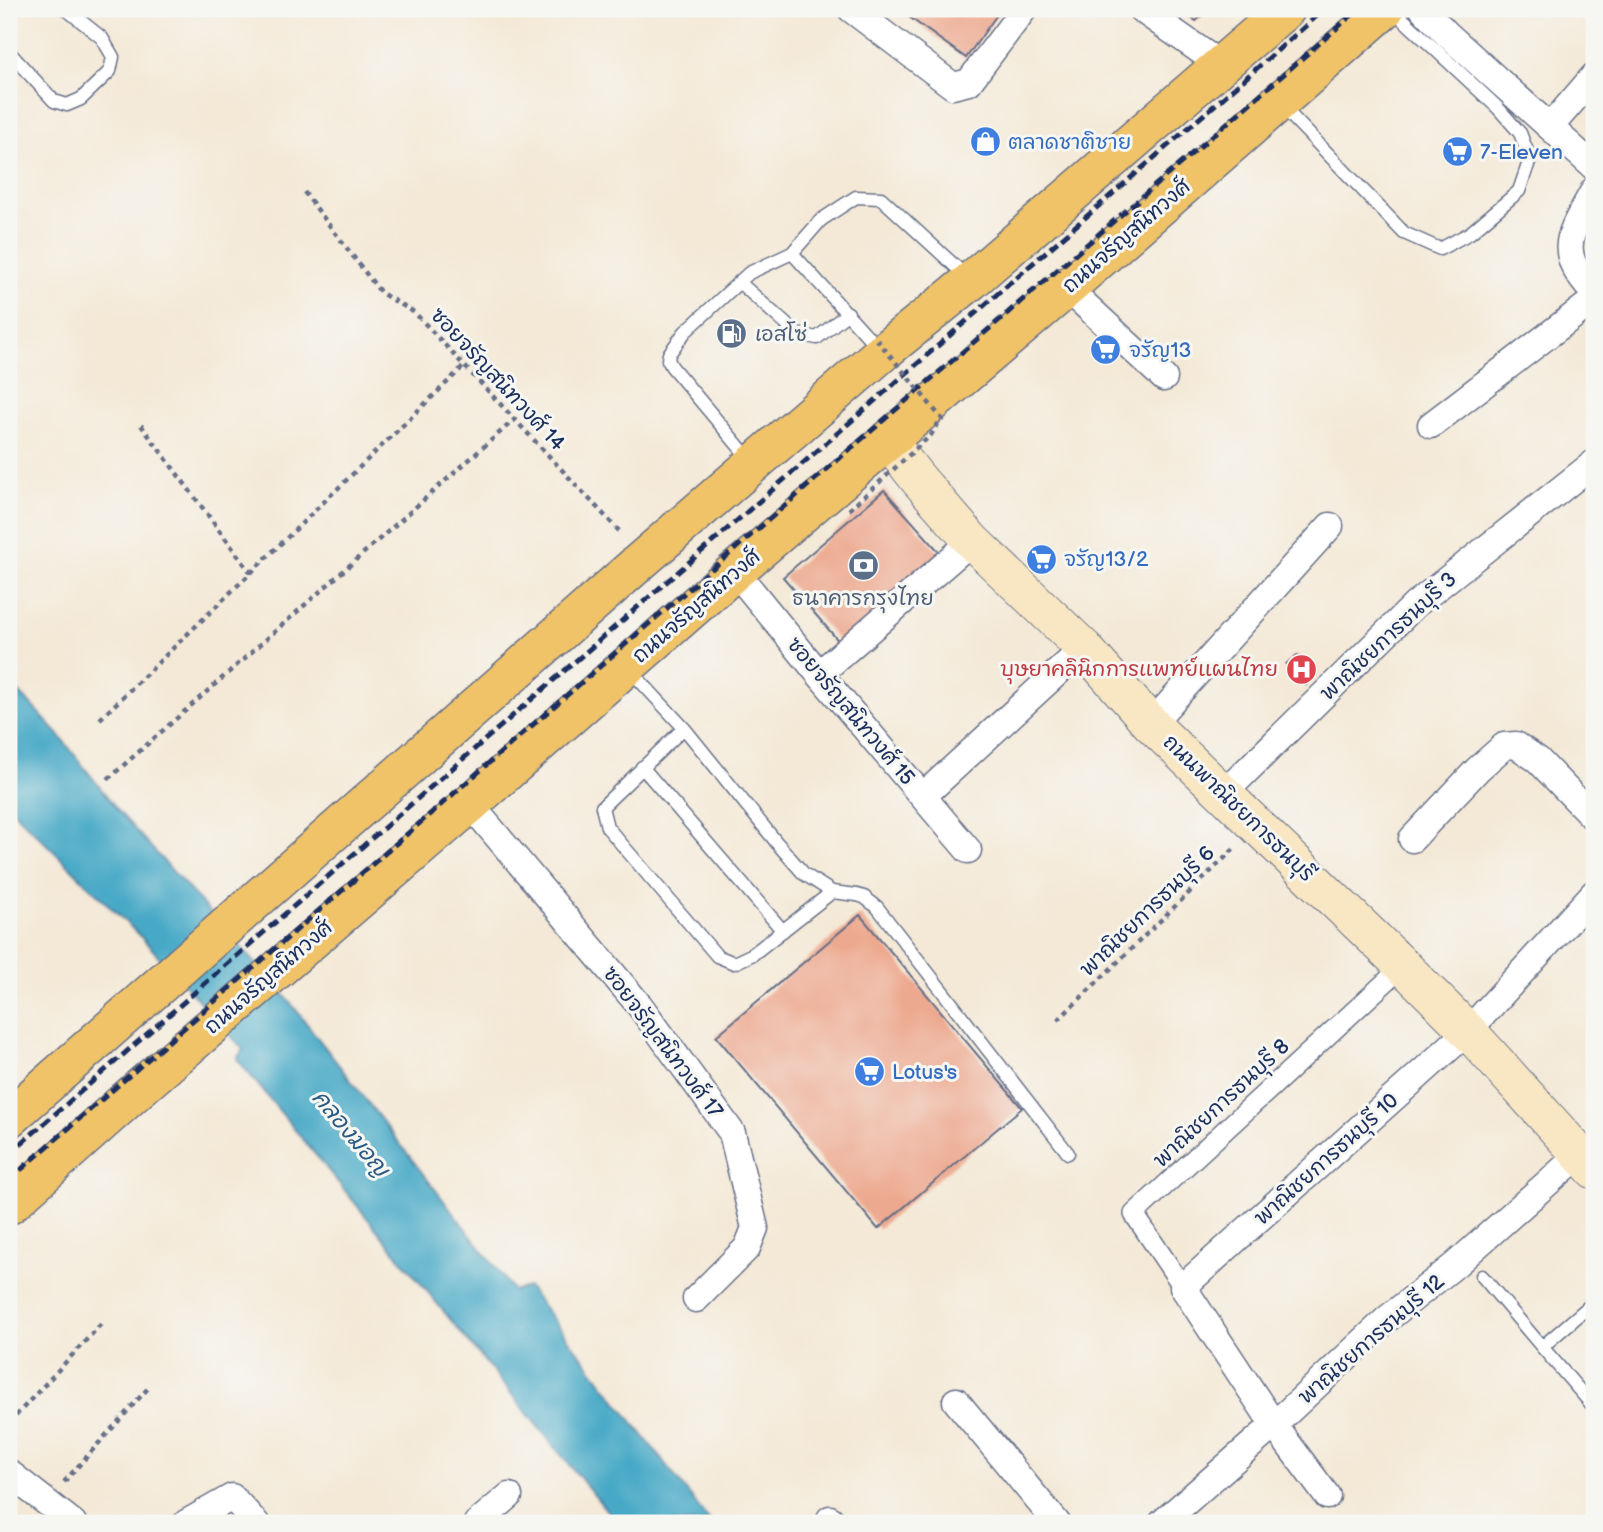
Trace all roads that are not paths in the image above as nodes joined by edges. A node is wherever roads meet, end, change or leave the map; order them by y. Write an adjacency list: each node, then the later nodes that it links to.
1 (66, 9): 9 (lane)
2 (852, 9): 3 (street)
3 (1024, 9)
4 (1141, 9): 10 (street)
5 (1286, 9): 10 (main road)
6 (1385, 9): 12 (main road, ถนนจรัญสนิทวงศ์)
7 (1392, 9): 12 (lane)
8 (1423, 9): 13 (street)
9 (9, 52)
10 (1221, 65): 17 (main road)
11 (1594, 76): 13 (street)
12 (1279, 102): 19 (main road, ถนนจรัญสนิทวงศ์)
13 (1550, 127): 14 (street)
14 (1594, 167)
15 (1594, 190): 20 (street)
16 (792, 253): 17 (lane); 18 (lane); 22 (lane)
17 (971, 281): 23 (main road)
18 (739, 282): 22 (lane); 28 (lane)
19 (1067, 288): 24 (street); 26 (main road, ถนนจรัญสนิทวงศ์)
20 (1594, 293)
21 (1594, 300): 25 (street)
22 (848, 313): 23 (lane)
23 (879, 344): 28 (main road)
24 (1164, 378)
25 (1431, 425)
26 (888, 441): 30 (main road, ถนนพาณิชยการธนบุรี); 31 (main road, ถนนจรัญสนิทวงศ์)
27 (1594, 463): 38 (street, พาณิชยการธนบุรี 3)
28 (754, 465): 49 (main road)
29 (1330, 526): 35 (street)
30 (972, 541): 32 (main road, ถนนพาณิชยการธนบุรี); 34 (street)
31 (735, 571): 33 (main road, ถนนจรัญสนิทวงศ์); 34 (street, ซอยจรัญสนิทวงศ์ 15)
32 (1084, 648): 35 (main road, ถนนพาณิชยการธนบุรี); 39 (street)
33 (626, 666): 36 (lane); 40 (main road, ถนนจรัญสนิทวงศ์)
34 (819, 674): 39 (street, ซอยจรัญสนิทวงศ์ 15)
35 (1150, 724): 38 (main road, ถนนพาณิชยการธนบุรี)
36 (684, 728): 37 (lane); 44 (lane)
37 (642, 766): 46 (lane); 46 (lane)
38 (1224, 793): 47 (main road, ถนนพาณิชยการธนบุรี)
39 (923, 796): 43 (street, ซอยจรัญสนิทวงศ์ 15)
40 (470, 804): 52 (main road, ถนนจรัญสนิทวงศ์); 55 (street, ซอยจรัญสนิทวงศ์ 17)
41 (1594, 818): 42 (street)
42 (1412, 839)
43 (968, 850)
44 (832, 892): 46 (lane); 50 (lane)
45 (1594, 893): 48 (street, พาณิชยการธนบุรี 10)
46 (783, 931)
47 (1403, 966): 48 (main road, ถนนพาณิชยการธนบุรี); 54 (street, พาณิชยการธนบุรี 8)
48 (1468, 1031): 51 (main road, ถนนพาณิชยการธนบุรี); 54 (street, พาณิชยการธนบุรี 10)
49 (9, 1118)
50 (1068, 1153)
51 (1587, 1162): 60 (street, พาณิชยการธนบุรี 12)
52 (9, 1205)
53 (1482, 1276): 57 (lane)
54 (1183, 1287): 60 (street)
55 (696, 1299)
56 (1594, 1302): 57 (lane)
57 (1542, 1347): 59 (lane)
58 (956, 1401): 69 (street)
59 (1594, 1407)
60 (1275, 1425): 63 (street); 64 (street, พาณิชยการธนบุรี 12)
61 (9, 1473): 65 (street)
62 (509, 1496): 68 (street)
63 (1327, 1496)
64 (1171, 1520)
65 (73, 1523)
66 (186, 1523): 67 (street)
67 (256, 1523)
68 (477, 1523)
69 (1058, 1523)

